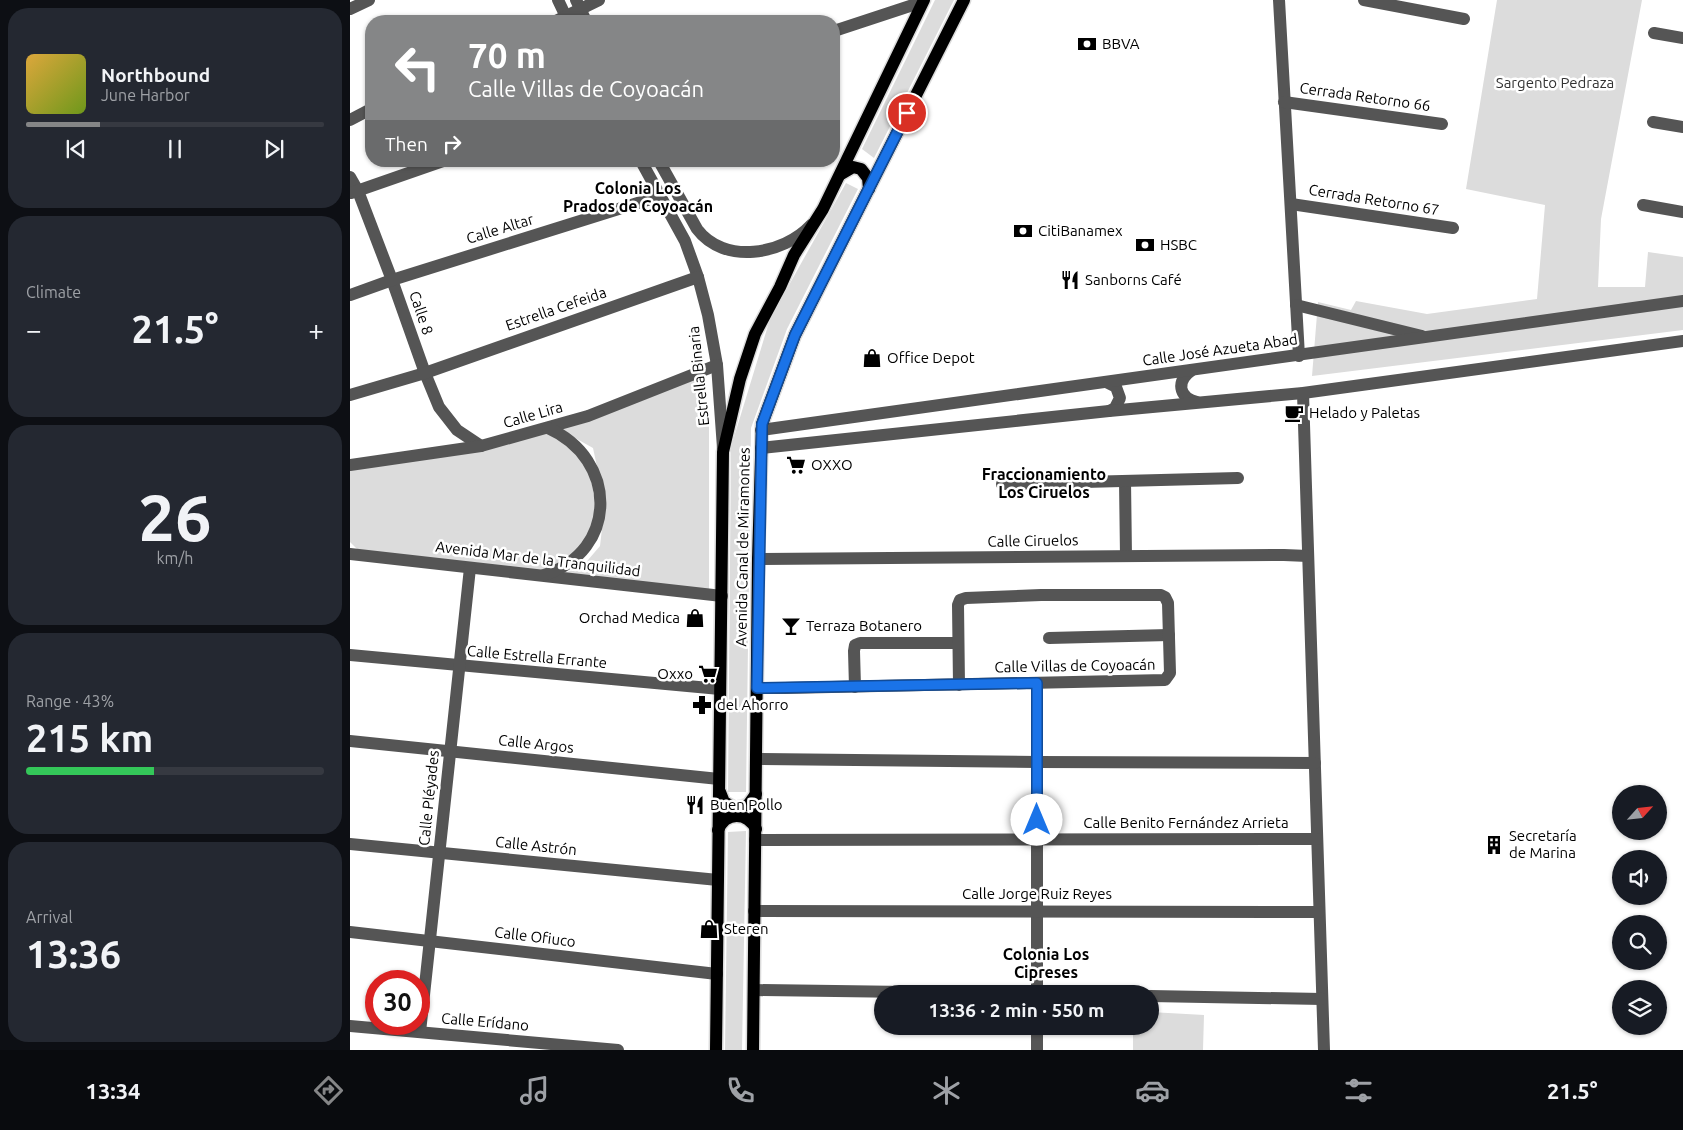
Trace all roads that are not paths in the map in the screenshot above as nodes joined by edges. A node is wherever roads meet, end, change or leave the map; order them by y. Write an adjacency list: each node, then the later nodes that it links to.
1 (369, 0): 9 (street)
2 (558, 0): 10 (street)
3 (599, 0): 8 (street)
4 (964, 0): 23 (main road, Avenida Canal de Miramontes)
5 (1279, 0): 16 (street)
6 (1364, 0): 12 (street)
7 (923, 1): 13 (street); 22 (main road, Avenida Canal de Miramontes)
8 (578, 4): 11 (street)
9 (350, 9)
10 (562, 15)
11 (568, 15)
12 (1464, 19)
13 (840, 29)
14 (1654, 33): 15 (street)
15 (1683, 38)
16 (1284, 102): 20 (street, Cerrada Retorno 66); 32 (street)
17 (365, 112): 18 (street)
18 (350, 120)
19 (1653, 122): 21 (street)
20 (1442, 124)
21 (1683, 127)
22 (854, 147): 23 (main road); 27 (main road, Avenida Canal de Miramontes)
23 (882, 162): 29 (main road, Avenida Canal de Miramontes)
24 (426, 167): 30 (street)
25 (644, 167): 31 (street, Estrella Binaria)
26 (662, 167): 37 (street)
27 (841, 174): 29 (main road); 34 (main road, Avenida Canal de Miramontes)
28 (350, 177): 30 (street, Calle 8)
29 (869, 189): 56 (main road, Avenida Canal de Miramontes)
30 (354, 192): 40 (street, Calle 8)
31 (660, 196): 38 (street, Estrella Binaria); 40 (street, Calle Altar)
32 (1291, 204): 36 (street, Cerrada Retorno 67); 43 (street)
33 (1643, 205): 35 (street)
34 (823, 209): 37 (street); 59 (main road, Avenida Canal de Miramontes)
35 (1683, 212)
36 (1453, 228)
37 (704, 239): 38 (street)
38 (688, 249): 39 (street, Estrella Binaria)
39 (698, 277): 47 (street, Estrella Binaria); 49 (street, Estrella Cefeida)
40 (392, 280): 41 (street, Calle Altar); 49 (street, Calle 8)
41 (350, 295)
42 (1683, 301): 44 (street, Calle José Azueta Abad)
43 (1296, 305): 44 (street); 46 (street)
44 (1429, 337): 46 (street, Calle José Azueta Abad)
45 (1683, 340): 51 (street)
46 (1300, 356): 48 (street, Calle José Azueta Abad)
47 (717, 365): 55 (street, Calle Lira); 59 (street, Estrella Binaria)
48 (1192, 370): 50 (street, Calle José Azueta Abad); 53 (street)
49 (425, 373): 52 (street, Estrella Cefeida); 57 (street, Calle 8)
50 (1106, 382): 54 (street); 56 (street, Calle José Azueta Abad)
51 (1303, 393): 53 (street); 66 (street)
52 (350, 395)
53 (1197, 402): 54 (street)
54 (1109, 410): 58 (street)
55 (548, 428): 57 (street, Calle Lira); 69 (street)
56 (761, 430): 58 (main road, Avenida Canal de Miramontes)
57 (481, 446): 60 (street, Calle Lira)
58 (761, 448): 67 (main road, Avenida Canal de Miramontes)
59 (723, 452): 70 (main road, Avenida Canal de Miramontes)
60 (350, 465)
61 (1238, 478): 62 (street)
62 (1125, 481): 63 (street); 65 (street)
63 (1002, 484)
64 (352, 554): 68 (street, Avenida Mar de la Tranquilidad)
65 (1126, 556): 66 (street, Calle Ciruelos); 67 (street, Calle Ciruelos)
66 (1308, 556): 85 (street)
67 (758, 559): 79 (main road, Avenida Canal de Miramontes)
68 (470, 568): 69 (street, Avenida Mar de la Tranquilidad); 75 (street, Calle Pléyades)
69 (541, 576): 70 (street, Avenida Mar de la Tranquilidad)
70 (722, 596): 80 (main road, Avenida Canal de Miramontes)
71 (1169, 636): 72 (street); 73 (street, Calle Villas de Coyoacán); 76 (street, Calle Villas de Coyoacán)
72 (1049, 638)
73 (958, 643): 77 (street); 78 (street)
74 (350, 655): 75 (street, Calle Estrella Errante)
75 (459, 666): 80 (street, Calle Estrella Errante); 82 (street, Calle Pléyades)
76 (1037, 683): 77 (street, Calle Villas de Coyoacán); 84 (street)
77 (959, 684): 78 (street, Calle Villas de Coyoacán)
78 (855, 687): 79 (street, Calle Villas de Coyoacán)
79 (757, 688): 83 (main road, Avenida Canal de Miramontes)
80 (720, 689): 86 (main road, Avenida Canal de Miramontes)
81 (350, 742): 82 (street, Calle Argos)
82 (450, 752): 86 (street, Calle Argos); 93 (street, Calle Pléyades)
83 (756, 759): 84 (street); 87 (main road, Avenida Canal de Miramontes)
84 (1037, 762): 85 (street); 91 (street)
85 (1315, 763): 90 (street)
86 (719, 784): 87 (main road); 88 (main road, Avenida Canal de Miramontes)
87 (756, 794): 89 (main road, Avenida Canal de Miramontes)
88 (718, 830): 89 (main road); 94 (main road, Avenida Canal de Miramontes)
89 (756, 834): 91 (street, Calle Benito Fernández Arrieta); 95 (main road, Avenida Canal de Miramontes)
90 (1317, 839): 91 (street, Calle Benito Fernández Arrieta); 97 (street)
91 (1037, 840): 96 (street)
92 (350, 844): 93 (street, Calle Astrón)
93 (439, 853): 94 (street, Calle Astrón); 99 (street, Calle Pléyades)
94 (718, 880): 101 (main road, Avenida Canal de Miramontes)
95 (754, 911): 96 (street, Calle Jorge Ruiz Reyes); 103 (main road, Avenida Canal de Miramontes)
96 (1037, 911): 97 (street, Calle Jorge Ruiz Reyes); 102 (street)
97 (1319, 912): 106 (street)
98 (350, 932): 99 (street, Calle Ofiuco)
99 (430, 941): 100 (street, Calle Pléyades); 101 (street, Calle Ofiuco)
100 (427, 970)
101 (717, 974): 112 (main road, Avenida Canal de Miramontes)
102 (1037, 985)
103 (754, 990): 104 (street); 113 (main road, Avenida Canal de Miramontes)
104 (874, 992)
105 (1159, 996): 106 (street)
106 (1322, 999): 115 (street)
107 (350, 1026): 108 (street, Calle Erídano)
108 (365, 1027)
109 (430, 1033): 111 (street, Calle Erídano)
110 (1037, 1035): 114 (street)
111 (618, 1050)
112 (716, 1050)
113 (753, 1050)
114 (1037, 1050)
115 (1324, 1050)

